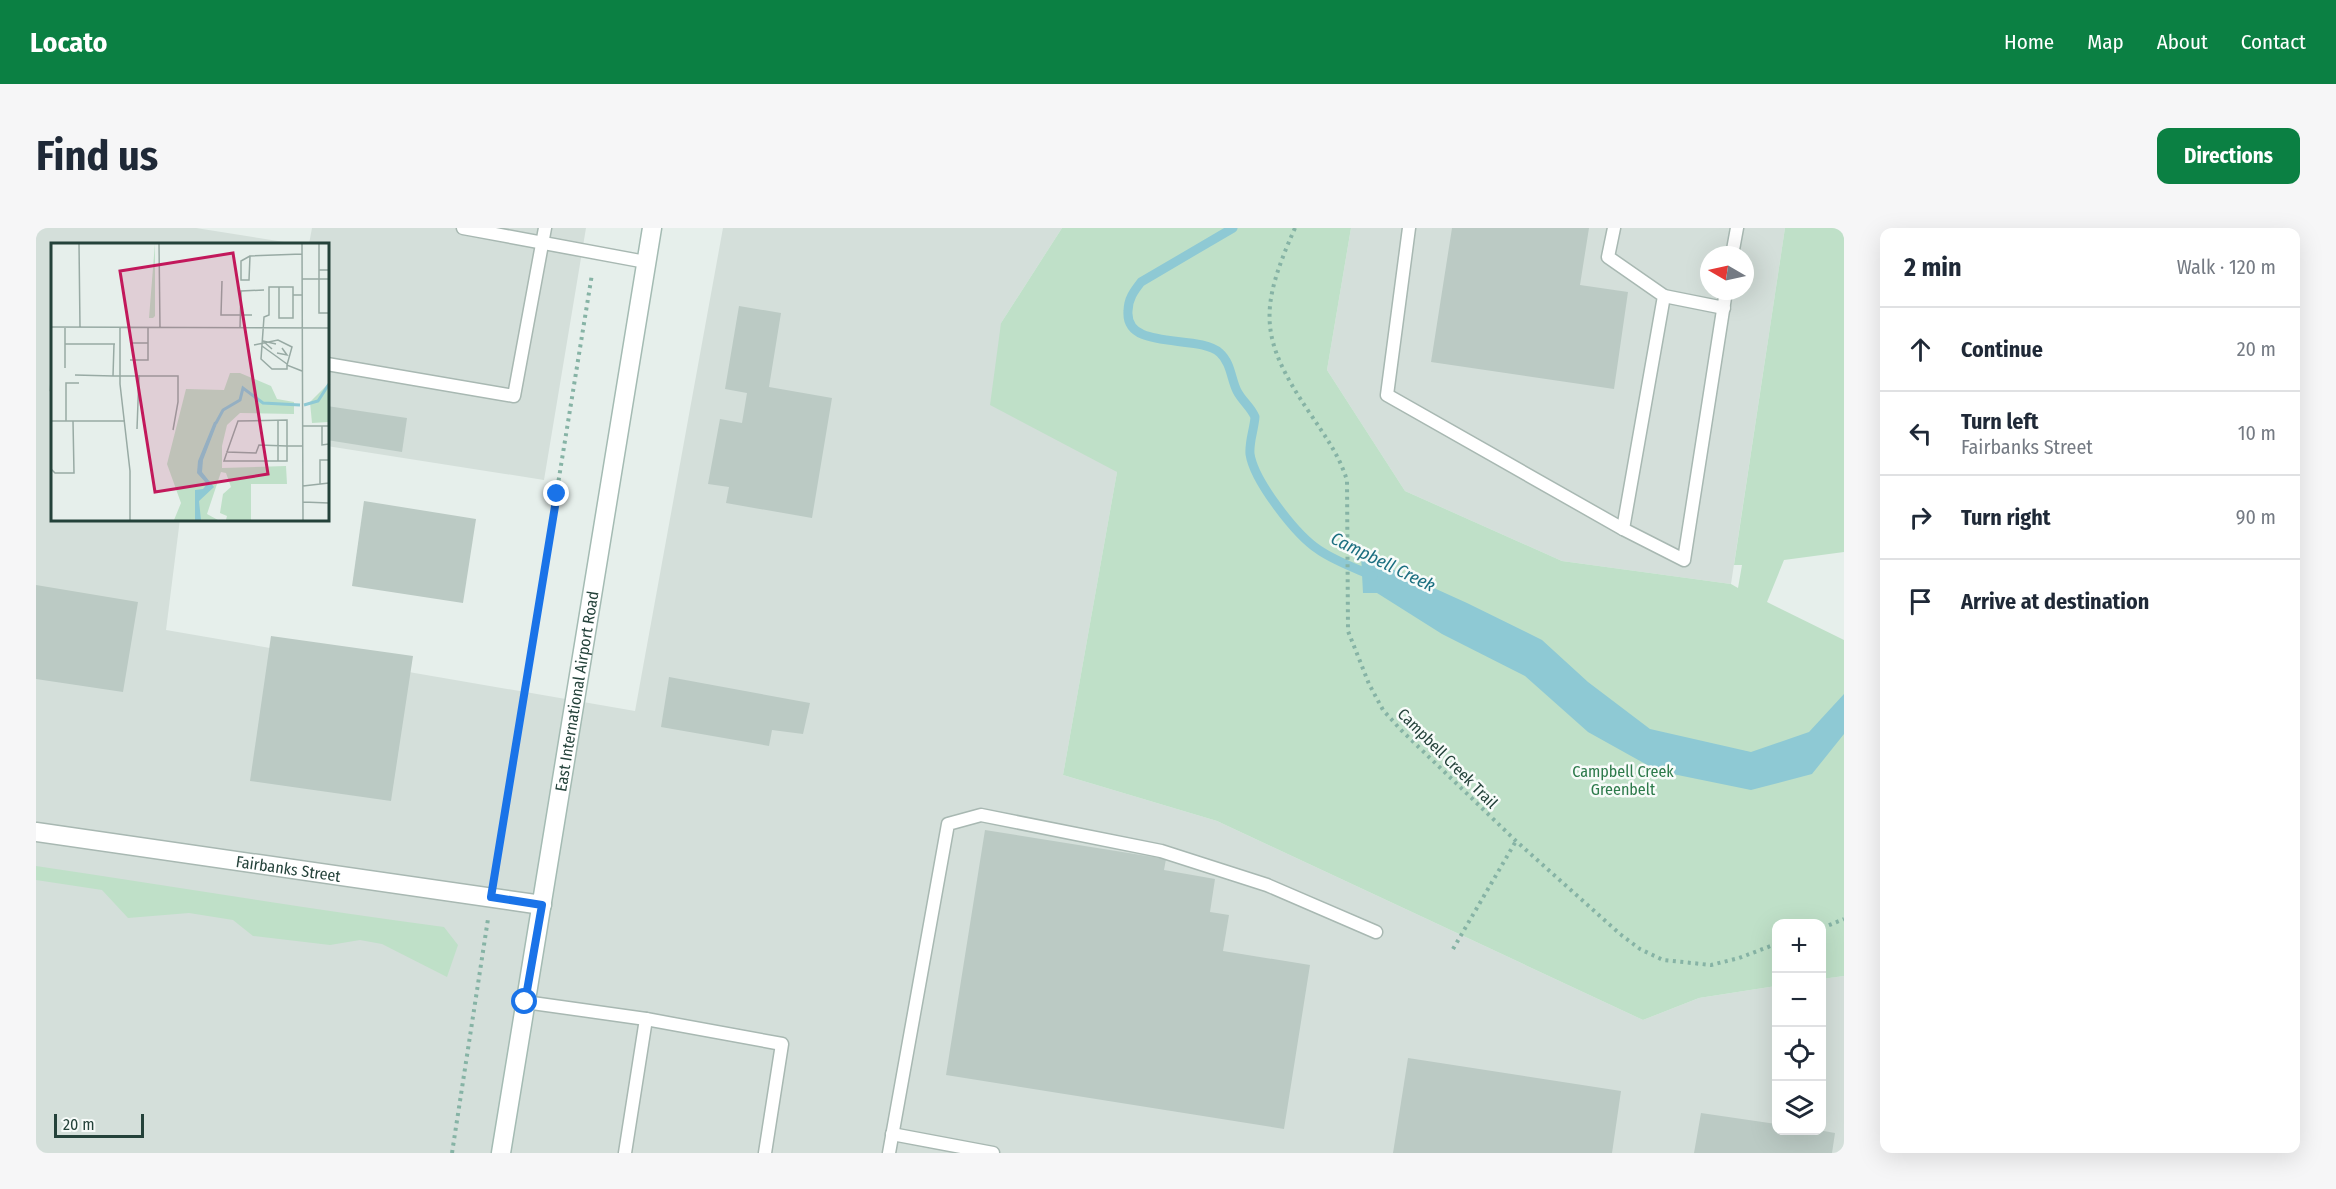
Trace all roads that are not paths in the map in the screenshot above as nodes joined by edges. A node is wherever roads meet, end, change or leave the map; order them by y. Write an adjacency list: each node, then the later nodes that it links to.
1 (463, 228): 7 (lane)
2 (545, 228): 7 (lane)
3 (652, 228): 9 (main road, East International Airport Road)
4 (1409, 228): 14 (lane)
5 (1614, 228): 10 (lane)
6 (1737, 228): 8 (lane)
7 (542, 242): 9 (lane); 13 (lane)
8 (1734, 246)
9 (646, 262): 16 (main road, East International Airport Road)
10 (1664, 296): 12 (lane); 14 (lane)
11 (1725, 300): 12 (lane)
12 (1724, 308): 14 (lane)
13 (328, 364)
14 (1623, 529)
15 (36, 832): 16 (main road, Fairbanks Street)
16 (542, 905): 18 (main road, East International Airport Road)
17 (1376, 932): 20 (lane)
18 (525, 1002): 19 (lane); 21 (main road, East International Airport Road)
19 (646, 1020): 22 (lane); 23 (lane)
20 (892, 1134): 24 (lane); 25 (lane)
21 (501, 1153)
22 (625, 1153)
23 (765, 1153)
24 (889, 1153)
25 (993, 1153)

